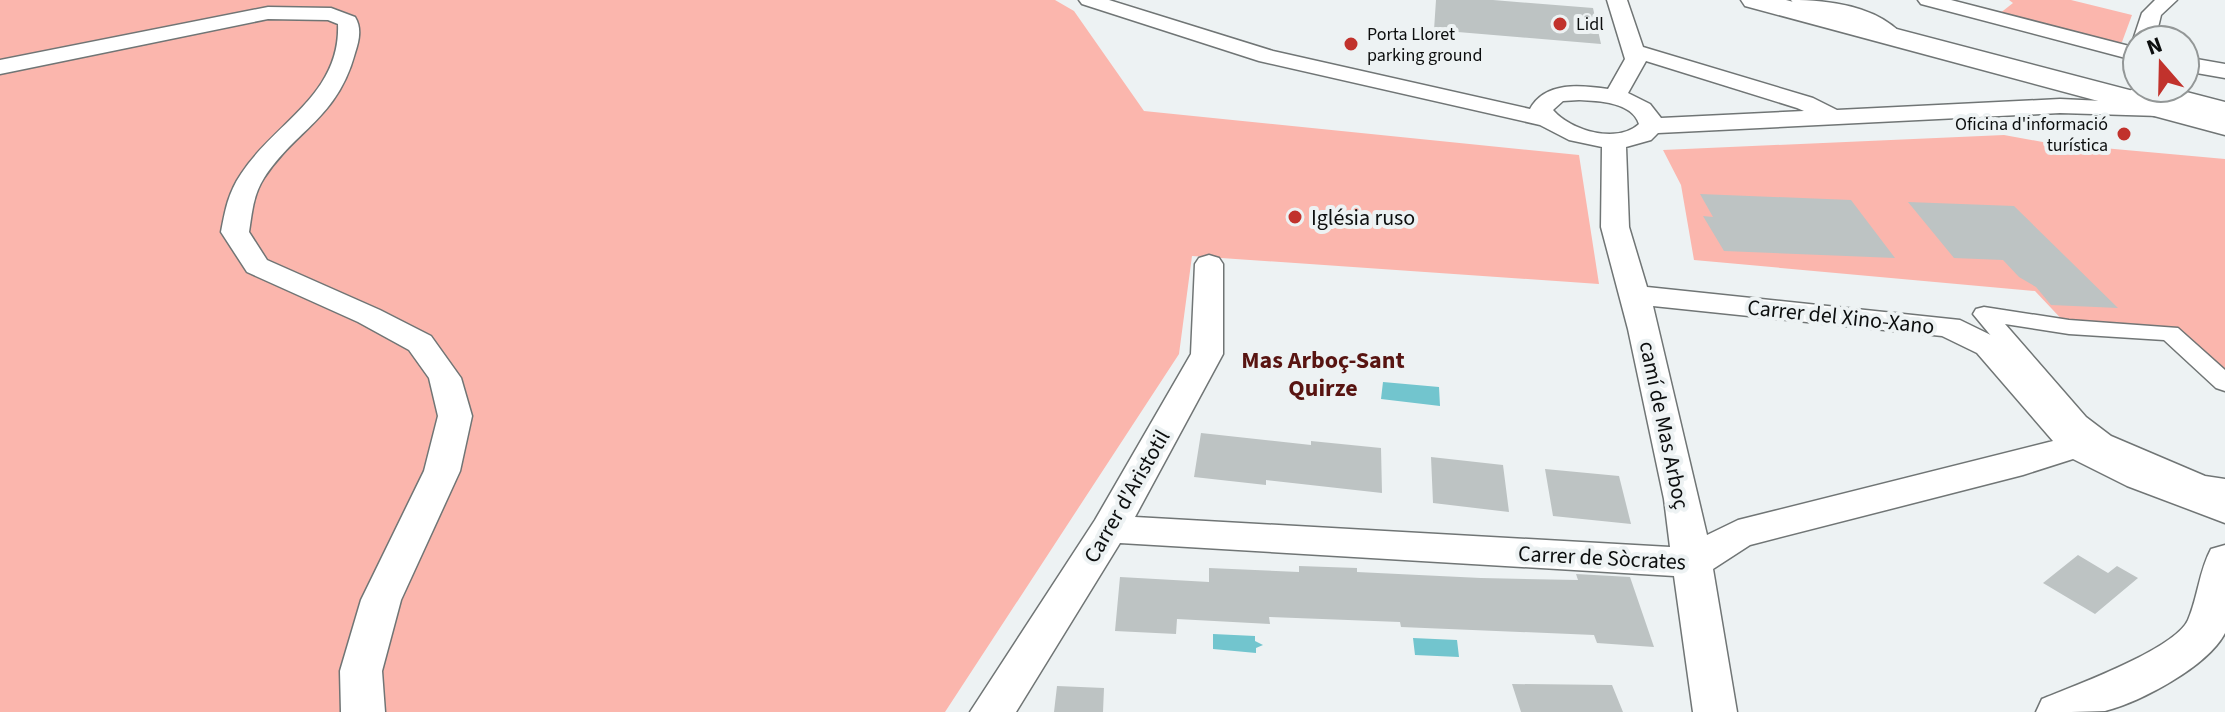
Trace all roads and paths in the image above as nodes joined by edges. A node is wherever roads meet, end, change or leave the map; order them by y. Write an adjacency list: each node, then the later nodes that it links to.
1 (1089, 0): 21 (street)
2 (1617, 0): 9 (street)
3 (1755, 0): 8 (main road)
4 (1801, 0): 8 (street)
5 (1928, 0): 10 (street)
6 (2167, 0): 7 (street)
7 (2149, 24)
8 (1895, 39): 14 (main road)
9 (1634, 51): 16 (street); 20 (street)
10 (2121, 51)
11 (0, 67): 34 (street)
12 (2201, 67): 13 (street)
13 (2225, 71)
14 (2037, 76): 15 (main road); 17 (street)
15 (2118, 97): 18 (main road); 19 (street)
16 (1614, 98): 21 (street); 23 (street)
17 (2060, 106): 18 (street); 20 (street)
18 (2163, 109): 22 (main road)
19 (2225, 109)
20 (1835, 118): 23 (street)
21 (1545, 119): 24 (street)
22 (2225, 125)
23 (1652, 126): 24 (street)
24 (1614, 140): 26 (street, camí de Mas Arboç)
25 (1209, 264): 31 (street, Carrer d'Aristotil)
26 (1634, 295): 28 (street, Carrer del Xino-Xano); 33 (street, camí de Mas Arboç)
27 (2225, 383): 29 (street)
28 (2076, 446): 30 (street, Carrer del Xino-Xano); 33 (street, Carrer de Sòcrates)
29 (2225, 488)
30 (2225, 510)
31 (1109, 529): 33 (street, Carrer de Sòcrates); 35 (street, Carrer d'Aristotil)
32 (2225, 559): 37 (street)
33 (1693, 563): 36 (street, camí de Mas Arboç)
34 (363, 712)
35 (992, 712)
36 (1715, 712)
37 (2058, 712)

